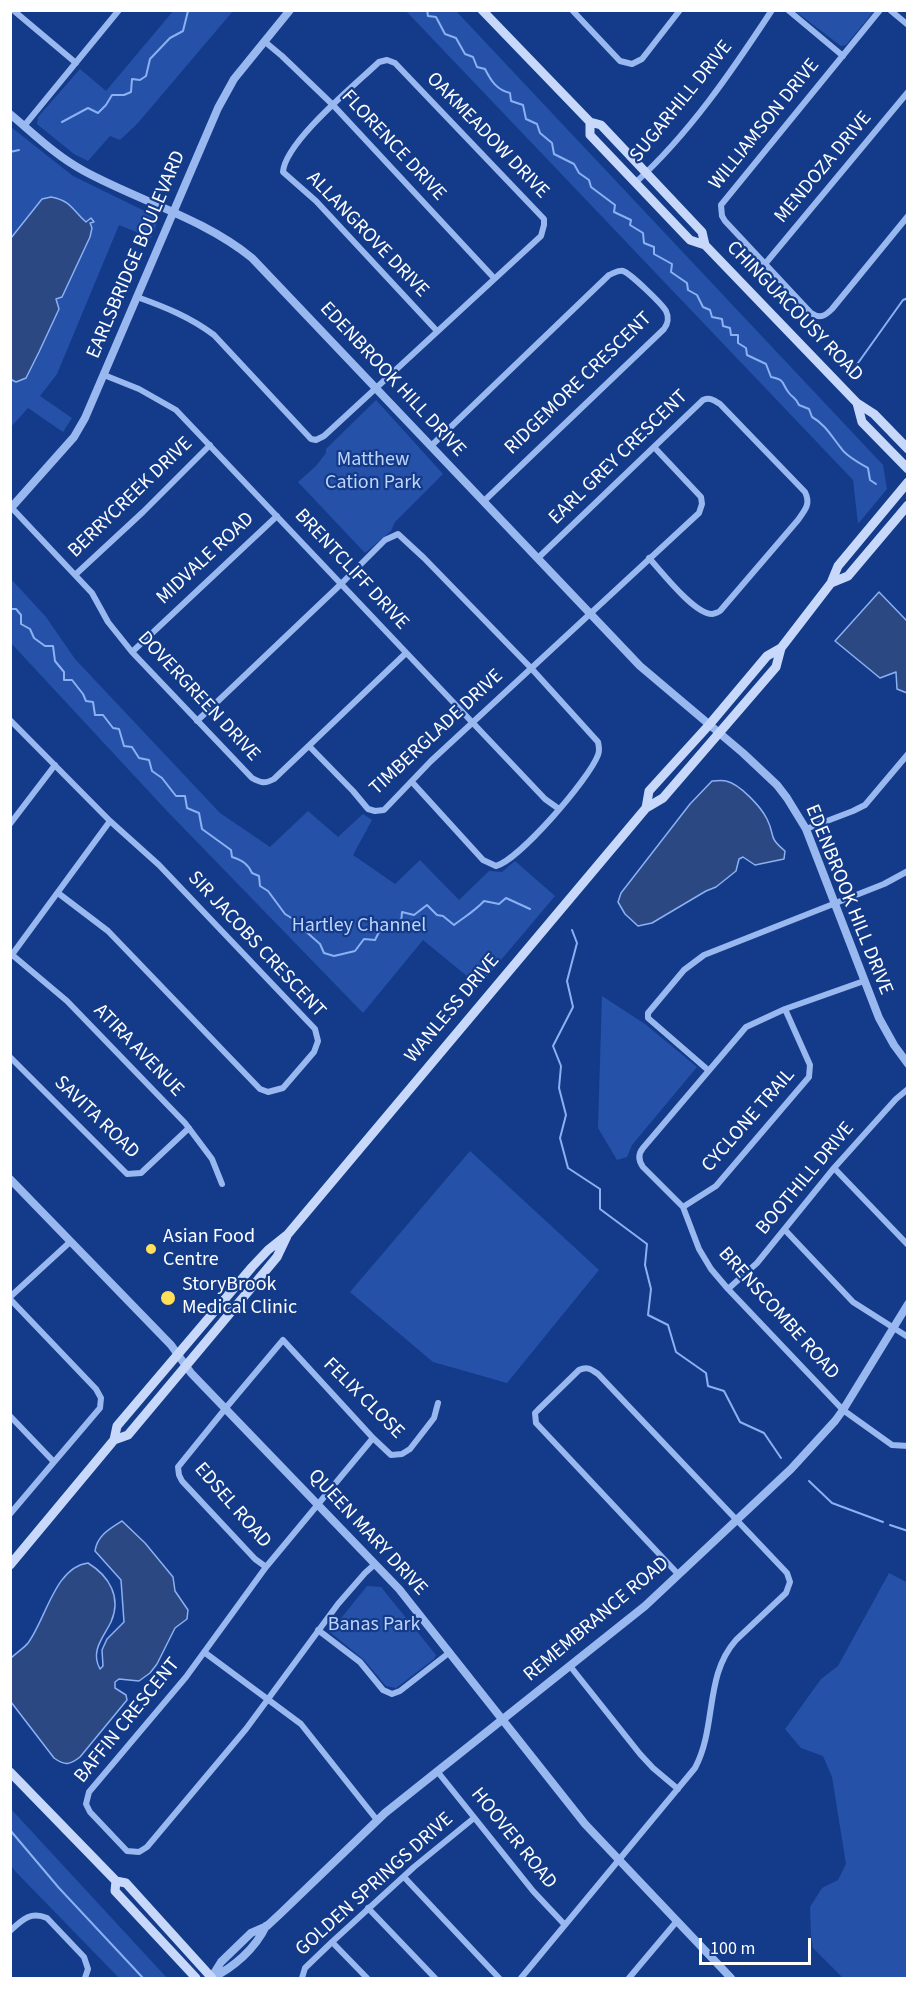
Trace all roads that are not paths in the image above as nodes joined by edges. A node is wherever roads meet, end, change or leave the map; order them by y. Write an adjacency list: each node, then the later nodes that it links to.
1 (119, 10): 14 (street)
2 (290, 10): 12 (street, EARLSBRIDGE BOULEVARD)
3 (482, 10): 18 (main road, CHINGUACOUSY ROAD)
4 (573, 10): 5 (street)
5 (680, 10)
6 (772, 10): 20 (street, SUGARHILL DRIVE)
7 (788, 10): 13 (street)
8 (880, 10): 13 (street, WILLIAMSON DRIVE)
9 (890, 10): 11 (street)
10 (16, 11): 14 (street)
11 (908, 25)
12 (264, 41): 16 (street, FLORENCE DRIVE); 22 (street, EARLSBRIDGE BOULEVARD)
13 (843, 56): 25 (street, WILLIAMSON DRIVE)
14 (76, 63): 19 (street)
15 (908, 92): 25 (street, MENDOZA DRIVE)
16 (333, 105): 26 (street, FLORENCE DRIVE); 26 (street, OAKMEADOW DRIVE); 28 (street, ALLANGROVE DRIVE)
17 (10, 114): 19 (street, EDENBROOK HILL DRIVE)
18 (590, 122): 20 (main road, CHINGUACOUSY ROAD); 21 (main road, CHINGUACOUSY ROAD)
19 (24, 126): 22 (street, EDENBROOK HILL DRIVE)
20 (646, 173): 21 (street, SUGARHILL DRIVE); 24 (main road, CHINGUACOUSY ROAD)
21 (635, 183): 24 (main road, CHINGUACOUSY ROAD)
22 (172, 213): 27 (street, EARLSBRIDGE BOULEVARD); 30 (street, EDENBROOK HILL DRIVE)
23 (908, 216): 25 (street, WILLIAMSON DRIVE)
24 (705, 245): 31 (main road, CHINGUACOUSY ROAD)
25 (765, 264)
26 (494, 278): 28 (street, OAKMEADOW DRIVE)
27 (137, 297): 29 (street, EARLSBRIDGE BOULEVARD); 30 (street, OAKMEADOW DRIVE)
28 (437, 331): 30 (street, OAKMEADOW DRIVE)
29 (104, 375): 32 (street, BRENTCLIFF DRIVE); 40 (street, EARLSBRIDGE BOULEVARD)
30 (376, 387): 33 (street, EDENBROOK HILL DRIVE)
31 (857, 403): 35 (main road, CHINGUACOUSY ROAD); 36 (main road, CHINGUACOUSY ROAD)
32 (210, 445): 41 (street, BRENTCLIFF DRIVE); 44 (street, BERRYCREEK DRIVE)
33 (432, 446): 38 (street, EDENBROOK HILL DRIVE); 38 (street, RIDGEMORE CRESCENT)
34 (654, 447): 42 (street, EARL GREY CRESCENT); 43 (street, TIMBERGLADE DRIVE); 43 (street, EARL GREY CRESCENT)
35 (908, 449)
36 (908, 469)
37 (908, 482): 45 (main road, WANLESS DRIVE)
38 (484, 501): 42 (street, EDENBROOK HILL DRIVE)
39 (908, 505): 45 (main road, WANLESS DRIVE)
40 (11, 507): 44 (street, DOVERGREEN DRIVE)
41 (277, 516): 46 (street, BRENTCLIFF DRIVE); 49 (street, MIDVALE ROAD)
42 (538, 558): 47 (street, EDENBROOK HILL DRIVE)
43 (649, 558): 47 (street, TIMBERGLADE DRIVE)
44 (75, 575): 49 (street, DOVERGREEN DRIVE)
45 (831, 583): 48 (main road, WANLESS DRIVE)
46 (341, 584): 50 (street, BRENTCLIFF DRIVE); 51 (street); 53 (street)
47 (589, 613): 51 (street, TIMBERGLADE DRIVE); 55 (street, EDENBROOK HILL DRIVE)
48 (781, 648): 55 (main road, WANLESS DRIVE); 56 (main road, WANLESS DRIVE)
49 (132, 652): 53 (street, DOVERGREEN DRIVE)
50 (406, 653): 54 (street, BRENTCLIFF DRIVE); 57 (street, DOVERGREEN DRIVE)
51 (531, 668): 54 (street, TIMBERGLADE DRIVE); 62 (street)
52 (10, 720): 59 (street, SIR JACOBS CRESCENT)
53 (196, 721): 57 (street, DOVERGREEN DRIVE)
54 (473, 723): 60 (street, TIMBERGLADE DRIVE); 62 (street, BRENTCLIFF DRIVE)
55 (709, 725): 56 (street, EDENBROOK HILL DRIVE); 61 (main road, WANLESS DRIVE)
56 (720, 733): 61 (main road, WANLESS DRIVE); 65 (street, EDENBROOK HILL DRIVE)
57 (309, 746): 60 (street, TIMBERGLADE DRIVE)
58 (908, 754): 65 (street)
59 (55, 765): 63 (street, SIR JACOBS CRESCENT); 64 (street)
60 (412, 782): 62 (street)
61 (646, 808): 82 (main road, WANLESS DRIVE)
62 (559, 809)
63 (110, 821): 67 (street); 67 (street, SIR JACOBS CRESCENT)
64 (10, 824)
65 (806, 829): 68 (street, EDENBROOK HILL DRIVE)
66 (908, 871): 68 (street)
67 (58, 893): 69 (street)
68 (834, 903): 70 (street, EDENBROOK HILL DRIVE); 74 (street)
69 (11, 955): 76 (street, ATIRA AVENUE)
70 (864, 981): 71 (street, BRENSCOMBE ROAD); 73 (street, EDENBROOK HILL DRIVE)
71 (785, 1009): 74 (street, BRENSCOMBE ROAD); 80 (street, CYCLONE TRAIL)
72 (10, 1057): 76 (street, SAVITA ROAD)
73 (908, 1064)
74 (708, 1070): 80 (street, BRENSCOMBE ROAD)
75 (908, 1089): 77 (street, BOOTHILL DRIVE)
76 (189, 1128): 79 (street, ATIRA AVENUE)
77 (834, 1168): 81 (street, BOOTHILL DRIVE); 84 (street)
78 (10, 1179): 83 (street, QUEEN MARY DRIVE)
79 (222, 1185)
80 (683, 1208): 85 (street, BRENSCOMBE ROAD)
81 (785, 1230): 85 (street, BOOTHILL DRIVE); 88 (street)
82 (288, 1234): 90 (main road, WANLESS DRIVE); 91 (main road, WANLESS DRIVE)
83 (70, 1242): 86 (street); 90 (street, QUEEN MARY DRIVE)
84 (908, 1245)
85 (728, 1289): 94 (street, BRENSCOMBE ROAD)
86 (10, 1298): 99 (street)
87 (908, 1304): 88 (street, REMEMBRANCE ROAD)
88 (892, 1328): 89 (street); 94 (street, REMEMBRANCE ROAD)
89 (908, 1337)
90 (177, 1354): 91 (street, QUEEN MARY DRIVE); 97 (main road, WANLESS DRIVE)
91 (186, 1366): 93 (street, QUEEN MARY DRIVE); 97 (main road, WANLESS DRIVE)
92 (438, 1403): 96 (street, FELIX CLOSE)
93 (225, 1409): 96 (street, FELIX CLOSE); 100 (street, QUEEN MARY DRIVE); 105 (street, EDSEL ROAD)
94 (843, 1410): 98 (street, BRENSCOMBE ROAD); 102 (street, REMEMBRANCE ROAD)
95 (10, 1416): 99 (street)
96 (373, 1438): 100 (street, BAFFIN CRESCENT)
97 (114, 1440): 104 (main road, WANLESS DRIVE)
98 (908, 1446)
99 (54, 1462): 101 (street)
100 (319, 1504): 103 (street, QUEEN MARY DRIVE); 105 (street, BAFFIN CRESCENT)
101 (10, 1514)
102 (736, 1520): 106 (street, REMEMBRANCE ROAD); 106 (street); 115 (street)
103 (375, 1564): 107 (street, BAFFIN CRESCENT); 109 (street, QUEEN MARY DRIVE)
104 (10, 1565)
105 (266, 1567): 108 (street, BAFFIN CRESCENT)
106 (678, 1574): 110 (street, REMEMBRANCE ROAD)
107 (318, 1630): 109 (street); 111 (street, BAFFIN CRESCENT)
108 (204, 1652): 111 (street); 111 (street, BAFFIN CRESCENT)
109 (450, 1652): 112 (street, QUEEN MARY DRIVE)
110 (570, 1666): 112 (street, REMEMBRANCE ROAD); 115 (street)
111 (269, 1699): 117 (street)
112 (503, 1719): 113 (street, REMEMBRANCE ROAD); 118 (street, QUEEN MARY DRIVE)
113 (437, 1771): 116 (street, HOOVER ROAD); 117 (street, REMEMBRANCE ROAD)
114 (10, 1772): 120 (main road)
115 (678, 1789): 118 (street)
116 (474, 1818): 119 (street, GOLDEN SPRINGS DRIVE); 123 (street, HOOVER ROAD)
117 (377, 1820): 128 (street, REMEMBRANCE ROAD)
118 (620, 1861): 122 (street, QUEEN MARY DRIVE); 123 (street)
119 (404, 1877): 121 (street, GOLDEN SPRINGS DRIVE); 132 (street)
120 (116, 1881): 127 (main road); 128 (main road)
121 (368, 1908): 125 (street, GOLDEN SPRINGS DRIVE); 131 (street)
122 (677, 1921): 134 (street); 135 (street, QUEEN MARY DRIVE)
123 (565, 1925): 133 (street)
124 (10, 1931): 126 (street)
125 (332, 1941): 129 (street, GOLDEN SPRINGS DRIVE); 130 (street)
126 (85, 1978)
127 (196, 1978)
128 (211, 1978)
129 (302, 1978)
130 (367, 1978)
131 (435, 1978)
132 (499, 1978)
133 (521, 1978)
134 (629, 1978)
135 (731, 1978)

